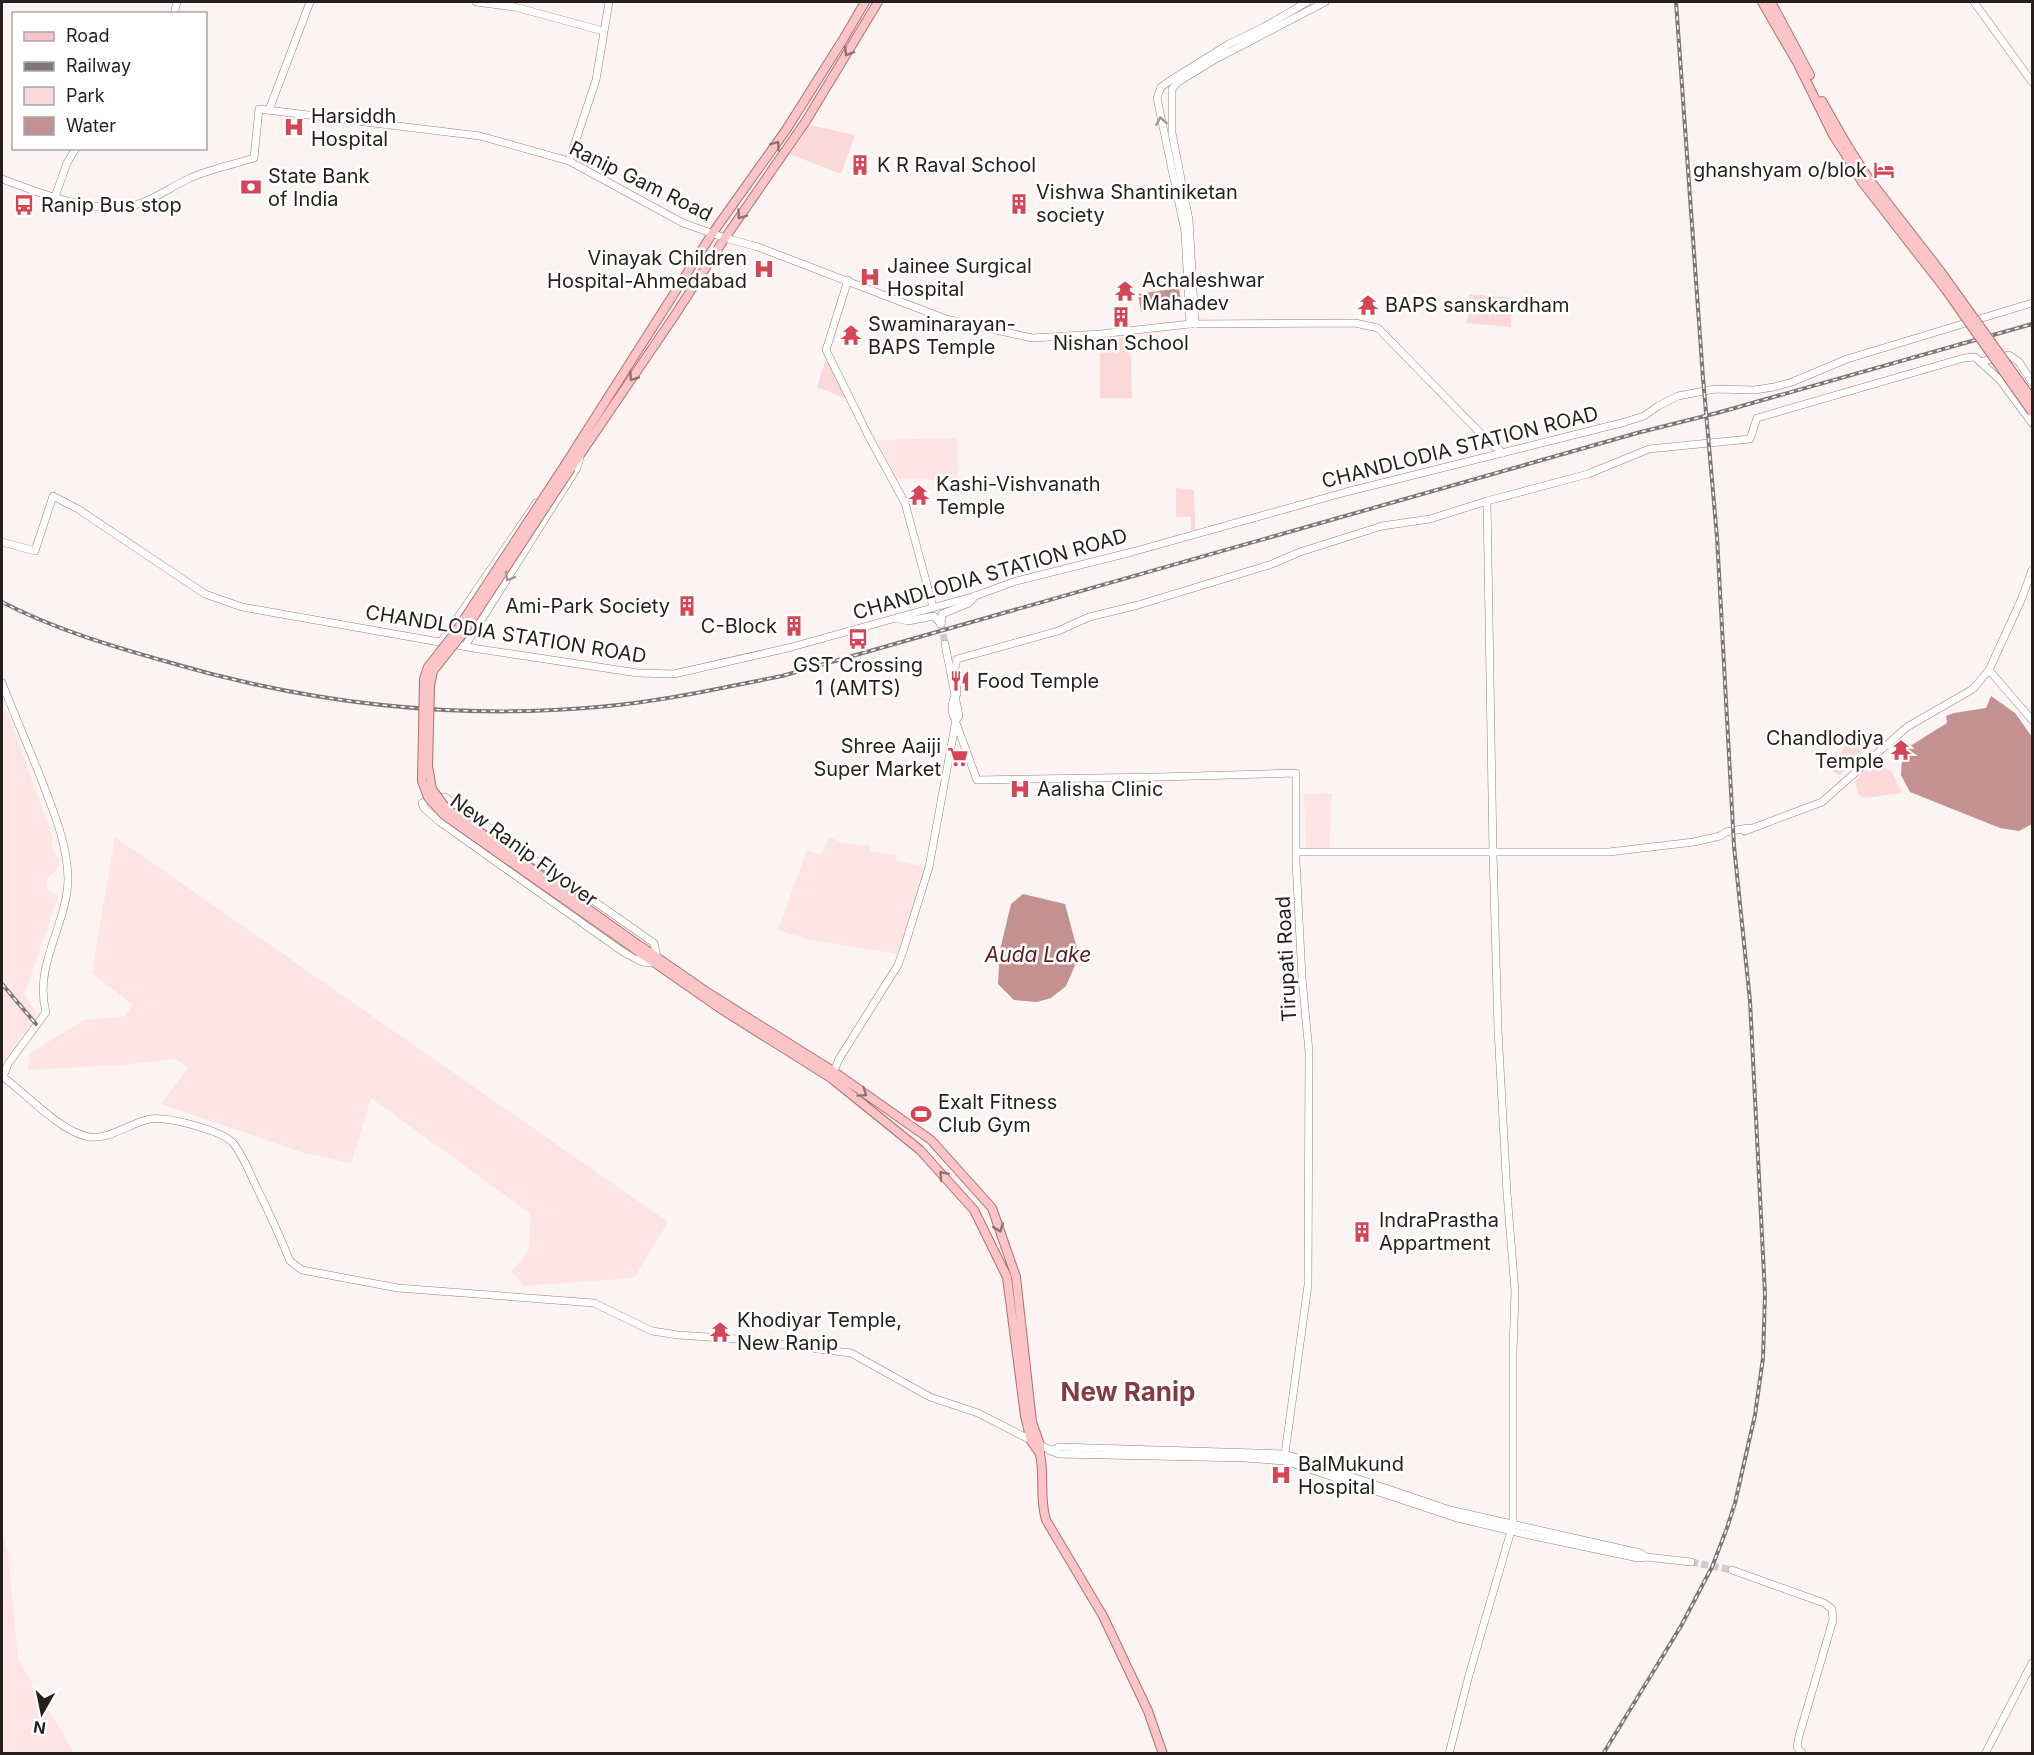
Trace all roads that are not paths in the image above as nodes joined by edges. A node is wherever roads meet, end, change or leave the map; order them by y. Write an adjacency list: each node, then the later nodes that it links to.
1 (310, 2): 13 (street)
2 (476, 2): 11 (street)
3 (609, 2): 11 (street)
4 (865, 2): 20 (main road, New Ranip Flyover, one-way to 4)
5 (878, 2): 21 (main road, New Ranip Flyover, one-way to 21)
6 (1307, 2): 24 (street, one-way to 6)
7 (1326, 2): 24 (street)
8 (1762, 2): 14 (main road)
9 (1771, 2): 14 (main road)
10 (1974, 2): 12 (street)
11 (603, 31): 17 (street)
12 (2032, 82)
13 (269, 110): 17 (street, Ranip Gam Road); 19 (street, Ranip Gam Road)
14 (1836, 133): 15 (main road)
15 (1846, 149): 27 (main road, bridge); 28 (main road, bridge)
16 (75, 150): 19 (street)
17 (569, 161): 20 (street, Ranip Gam Road)
18 (2, 179): 19 (street)
19 (55, 197)
20 (712, 234): 21 (street, Ranip Gam Road); 32 (main road, New Ranip Flyover)
21 (725, 238): 22 (street, Ranip Gam Road); 31 (main road, New Ranip Flyover, one-way to 31)
22 (848, 280): 24 (street, Ranip Gam Road); 38 (street)
23 (2032, 303): 30 (street, CHANDLODIA STATION ROAD)
24 (1192, 324): 30 (street, Ranip Gam Road)
25 (1980, 362): 26 (street); 29 (street); 34 (street)
26 (2032, 382)
27 (2032, 399)
28 (2032, 412)
29 (2032, 423)
30 (1503, 453): 37 (street, CHANDLODIA STATION ROAD)
31 (580, 455): 33 (main road, New Ranip Flyover); 42 (street, one-way to 42)
32 (570, 456): 33 (main road, New Ranip Flyover); 40 (street)
33 (568, 466): 50 (main road, New Ranip Flyover, bridge)
34 (1487, 501): 45 (street); 49 (street)
35 (2, 542): 40 (street, CHANDLODIA STATION ROAD)
36 (2032, 570): 43 (street)
37 (975, 596): 38 (street, CHANDLODIA STATION ROAD); 39 (street)
38 (933, 607): 39 (street, CHANDLODIA STATION ROAD)
39 (896, 618): 42 (street, CHANDLODIA STATION ROAD)
40 (441, 642): 42 (street, CHANDLODIA STATION ROAD)
41 (945, 644): 45 (street)
42 (465, 646)
43 (1989, 670): 46 (street); 49 (street)
44 (2, 683): 52 (street)
45 (954, 698): 47 (street)
46 (2032, 720)
47 (956, 721): 48 (street, Tirupati Road); 51 (street)
48 (1298, 852): 49 (street); 54 (street, Tirupati Road)
49 (1493, 853): 55 (street)
50 (655, 960): 50 (street); 51 (main road, New Ranip Flyover)
51 (832, 1075): 52 (main road, one-way to 51); 53 (main road, one-way to 53)
52 (1031, 1441): 53 (main road)
53 (1040, 1449): 54 (street); 59 (main road)
54 (1284, 1457): 55 (street)
55 (1513, 1528): 56 (street); 60 (street)
56 (1691, 1562)
57 (1732, 1570): 61 (street)
58 (2032, 1663): 62 (street)
59 (1163, 1754)
60 (1449, 1754)
61 (1803, 1754)
62 (1985, 1754)

